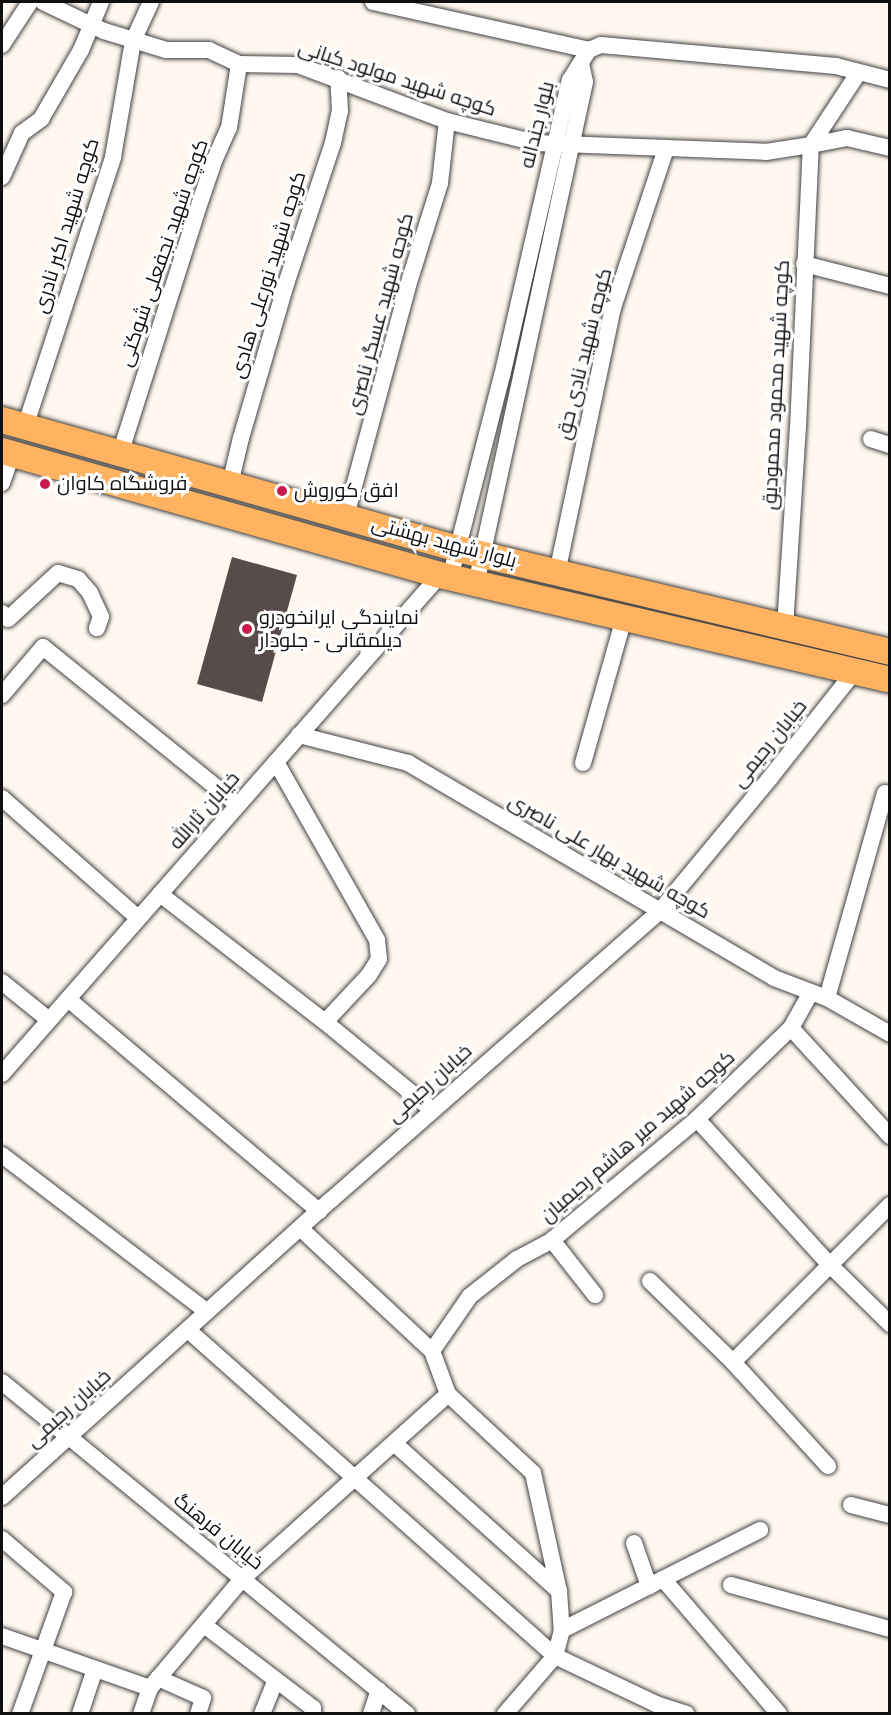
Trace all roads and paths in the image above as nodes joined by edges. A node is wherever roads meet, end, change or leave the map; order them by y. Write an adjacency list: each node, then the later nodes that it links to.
1 (30, 2): 8 (street)
2 (43, 2): 6 (street, کوچه شهید مولود کیانی)
3 (101, 2): 6 (street)
4 (151, 2): 7 (street, کوچه شهید اکبر نادری)
5 (373, 2): 9 (street)
6 (92, 25): 7 (street, کوچه شهید مولود کیانی); 19 (street)
7 (134, 40): 10 (street, کوچه شهید مولود کیانی); 24 (street, کوچه شهید اکبر نادری)
8 (2, 45)
9 (585, 57): 11 (street); 15 (street, بلوار جنداله)
10 (239, 64): 12 (street, کوچه شهید مولود کیانی); 28 (street, کوچه شهید نجفعلی شوکتی)
11 (859, 72): 13 (street); 16 (street)
12 (338, 78): 14 (street, کوچه شهید مولود کیانی); 30 (street, کوچه شهید نورعلی هادی)
13 (888, 79)
14 (447, 121): 15 (street, کوچه شهید مولود کیانی); 31 (street, کوچه شهید عسگر ناصری)
15 (563, 145): 18 (street, کوچه شهید مولود کیانی); 22 (street, بلوار جنداله); 23 (street, بلوار جنداله)
16 (811, 145): 17 (street, کوچه شهید مولود کیانی); 18 (street, کوچه شهید مولود کیانی); 20 (street, کوچه شهید محمود محمودیق)
17 (890, 148)
18 (666, 149): 34 (street, کوچه شهید نادی حق)
19 (2, 177)
20 (804, 264): 21 (street); 39 (street, کوچه شهید محمود محمودیق)
21 (890, 286)
22 (517, 311): 23 (street); 32 (street, بلوار جنداله)
23 (534, 319): 33 (street, بلوار جنداله)
24 (13, 424): 28 (main road, بلوار شهید بهشتی)
25 (871, 440): 26 (street)
26 (890, 445)
27 (7, 453): 29 (street); 35 (main road, بلوار شهید بهشتی)
28 (120, 454): 30 (main road, بلوار شهید بهشتی)
29 (2, 483)
30 (230, 484): 31 (main road, بلوار شهید بهشتی)
31 (346, 516): 32 (main road, بلوار شهید بهشتی)
32 (458, 549): 33 (main road, بلوار شهید بهشتی); 35 (street, بلوار جنداله)
33 (483, 555): 34 (main road, بلوار شهید بهشتی); 36 (street, بلوار جنداله)
34 (557, 573): 39 (main road, بلوار شهید بهشتی)
35 (445, 577): 36 (main road, بلوار شهید بهشتی); 45 (street, خیابان ثارالله)
36 (476, 584): 38 (main road, بلوار شهید بهشتی)
37 (2, 613): 40 (street)
38 (624, 618): 42 (main road, بلوار شهید بهشتی); 47 (street)
39 (785, 627): 41 (main road, بلوار شهید بهشتی)
40 (97, 628)
41 (890, 652)
42 (854, 672): 43 (main road, بلوار شهید بهشتی); 52 (street, خیابان رحیمی)
43 (890, 680)
44 (2, 695): 50 (street)
45 (299, 735): 46 (street, خیابان ثارالله); 52 (street, کوچه شهید بهار علی ناصری)
46 (276, 762): 50 (street, خیابان ثارالله); 58 (street)
47 (583, 763)
48 (885, 793): 55 (street, کوچه شهید میر هاشم رحیمیان)
49 (2, 798): 53 (street)
50 (238, 805): 51 (street, خیابان ثارالله)
51 (160, 894): 53 (street, خیابان ثارالله); 58 (street)
52 (660, 911): 55 (street, کوچه شهید بهار علی ناصری); 62 (street, خیابان رحیمی)
53 (138, 918): 56 (street, خیابان ثارالله)
54 (2, 982): 57 (street)
55 (819, 995): 59 (street, کوچه شهید میر هاشم رحیمیان); 60 (street, کوچه شهید بهار علی ناصری)
56 (68, 999): 57 (street, خیابان ثارالله); 67 (street)
57 (49, 1020): 61 (street, خیابان ثارالله)
58 (325, 1022): 62 (street)
59 (791, 1028): 63 (street, کوچه شهید میر هاشم رحیمیان); 64 (street)
60 (890, 1034)
61 (2, 1074)
62 (432, 1110): 67 (street, خیابان رحیمی)
63 (696, 1119): 69 (street, کوچه شهید میر هاشم رحیمیان); 70 (street)
64 (890, 1136)
65 (2, 1155): 73 (street)
66 (890, 1205): 70 (street)
67 (319, 1211): 68 (street, خیابان رحیمی)
68 (300, 1228): 73 (street, خیابان رحیمی); 76 (street)
69 (552, 1240): 72 (street); 76 (street, کوچه شهید میر هاشم رحیمیان)
70 (829, 1264): 74 (street); 77 (street)
71 (650, 1281): 77 (street)
72 (595, 1295)
73 (207, 1312): 75 (street, خیابان رحیمی)
74 (890, 1324)
75 (188, 1330): 80 (street, خیابان رحیمی); 83 (street)
76 (432, 1351): 79 (street)
77 (733, 1362): 82 (street)
78 (2, 1382): 80 (street, خیابان فرهنگ)
79 (448, 1394): 81 (street); 93 (street)
80 (69, 1437): 84 (street, خیابان رحیمی); 90 (street, خیابان فرهنگ)
81 (394, 1443): 83 (street); 93 (street)
82 (828, 1466)
83 (354, 1479): 90 (street); 99 (street)
84 (2, 1497)
85 (852, 1505): 86 (street)
86 (890, 1515)
87 (760, 1530): 91 (street)
88 (2, 1539): 98 (street)
89 (634, 1542): 91 (street)
90 (242, 1579): 94 (street); 103 (street, خیابان فرهنگ)
91 (656, 1582): 96 (street); 115 (street)
92 (730, 1586): 95 (street)
93 (560, 1591): 96 (street)
94 (204, 1624): 101 (street); 102 (street)
95 (890, 1629)
96 (562, 1630): 99 (street)
97 (2, 1636): 98 (street)
98 (41, 1650): 100 (street); 106 (street)
99 (555, 1656): 105 (street); 113 (street)
100 (95, 1669): 102 (street); 107 (street)
101 (275, 1680): 109 (street); 110 (street)
102 (154, 1683): 104 (street); 108 (street)
103 (379, 1690): 111 (street); 112 (street, خیابان فرهنگ)
104 (200, 1706)
105 (654, 1709): 114 (street)
106 (20, 1713)
107 (80, 1713)
108 (141, 1713)
109 (262, 1713)
110 (313, 1713)
111 (371, 1713)
112 (407, 1713)
113 (505, 1713)
114 (686, 1713)
115 (779, 1713)

